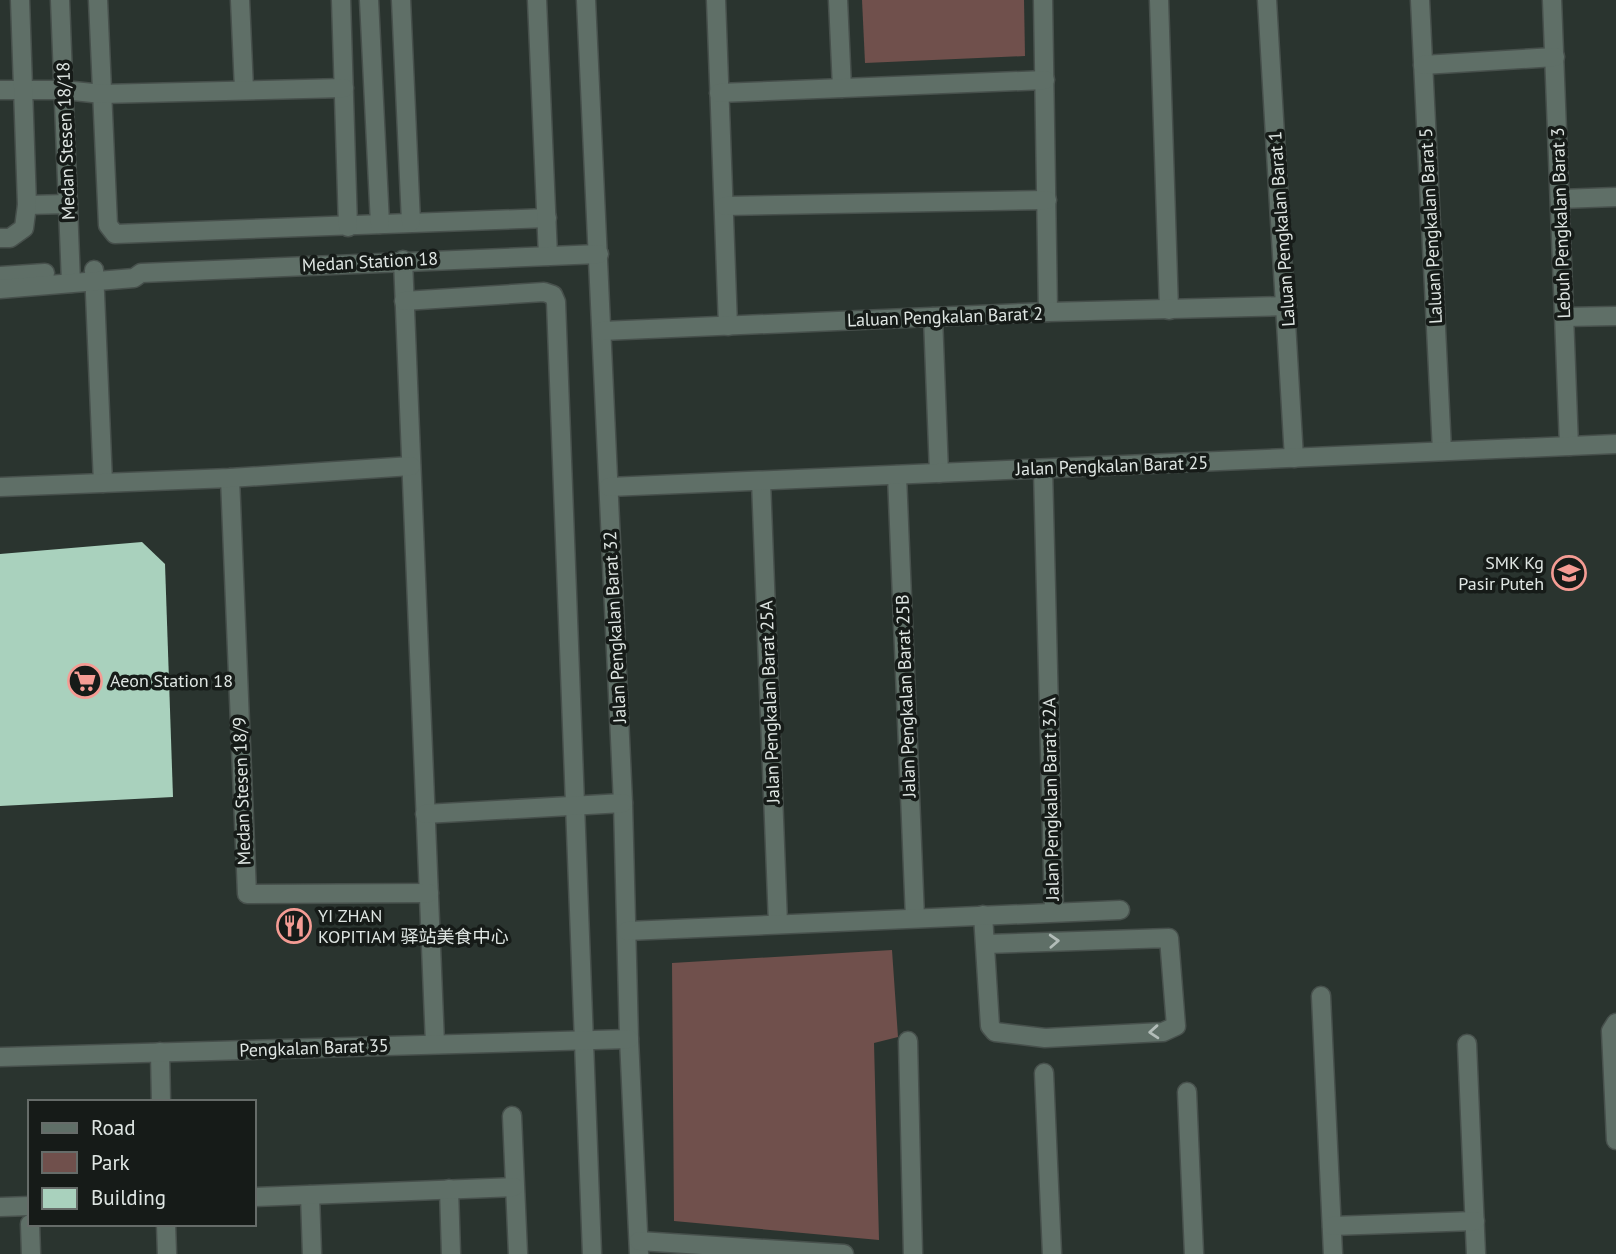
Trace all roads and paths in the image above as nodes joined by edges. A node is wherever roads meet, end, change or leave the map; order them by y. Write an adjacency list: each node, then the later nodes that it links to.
1 (20, 0): 24 (street)
2 (60, 0): 25 (street, Medan Stesen 18/18)
3 (99, 0): 27 (street)
4 (240, 0): 22 (street)
5 (341, 0): 20 (street)
6 (369, 0): 36 (street)
7 (401, 0): 35 (street)
8 (537, 0): 34 (street)
9 (586, 0): 39 (street, Jalan Pengkalan Barat 32)
10 (716, 0): 26 (street)
11 (838, 0): 21 (street)
12 (1043, 0): 19 (street)
13 (1159, 0): 48 (street)
14 (1267, 0): 47 (street, Laluan Pengkalan Barat 1)
15 (1420, 0): 18 (street, Laluan Pengkalan Barat 5)
16 (1552, 0): 17 (street, Lebuh Pengkalan Barat 3)
17 (1555, 57): 18 (street); 29 (street, Lebuh Pengkalan Barat 3)
18 (1423, 65): 57 (street, Laluan Pengkalan Barat 5)
19 (1045, 80): 21 (street); 30 (street)
20 (344, 88): 22 (street); 37 (street)
21 (842, 88): 26 (street)
22 (244, 89): 27 (street)
23 (0, 90): 24 (street)
24 (26, 90): 25 (street); 32 (street)
25 (64, 90): 27 (street); 31 (street, Medan Stesen 18/18)
26 (719, 93): 33 (street)
27 (102, 94): 37 (street)
28 (1616, 197): 29 (street)
29 (1560, 198): 52 (street, Lebuh Pengkalan Barat 3)
30 (1046, 200): 33 (street); 49 (street)
31 (68, 204): 32 (street); 44 (street, Medan Stesen 18/18)
32 (27, 205): 38 (street)
33 (725, 206): 53 (street)
34 (547, 218): 35 (street); 40 (street)
35 (411, 222): 36 (street)
36 (380, 225): 37 (street)
37 (348, 227)
38 (5, 238)
39 (599, 254): 40 (street, Medan Station 18); 54 (street, Jalan Pengkalan Barat 32)
40 (548, 256): 41 (street, Medan Station 18)
41 (403, 260): 42 (street, Medan Station 18); 46 (street)
42 (94, 275): 44 (street, Medan Station 18); 65 (street)
43 (0, 276): 44 (street, Medan Station 18)
44 (71, 277): 45 (street, Medan Station 18)
45 (0, 289)
46 (404, 301): 59 (street); 69 (street)
47 (1287, 306): 48 (street, Laluan Pengkalan Barat 2); 58 (street, Laluan Pengkalan Barat 1)
48 (1168, 310): 49 (street, Laluan Pengkalan Barat 2)
49 (1048, 312): 51 (street, Laluan Pengkalan Barat 2)
50 (1616, 316): 52 (street)
51 (933, 317): 53 (street, Laluan Pengkalan Barat 2); 61 (street)
52 (1564, 317): 56 (street, Lebuh Pengkalan Barat 3)
53 (728, 326): 54 (street, Laluan Pengkalan Barat 2)
54 (603, 331): 67 (street, Jalan Pengkalan Barat 32)
55 (1616, 444): 56 (street, Jalan Pengkalan Barat 25)
56 (1569, 446): 57 (street, Jalan Pengkalan Barat 25)
57 (1442, 451): 58 (street, Jalan Pengkalan Barat 25)
58 (1294, 458): 60 (street, Jalan Pengkalan Barat 25)
59 (411, 466): 63 (street); 70 (street)
60 (1043, 469): 61 (street, Jalan Pengkalan Barat 25); 73 (street, Jalan Pengkalan Barat 32A)
61 (939, 473): 62 (street, Jalan Pengkalan Barat 25)
62 (897, 475): 64 (street, Jalan Pengkalan Barat 25); 75 (street, Jalan Pengkalan Barat 25B)
63 (230, 478): 65 (street); 71 (street, Medan Stesen 18/9)
64 (761, 481): 67 (street, Jalan Pengkalan Barat 25); 76 (street, Jalan Pengkalan Barat 25A)
65 (103, 483): 66 (street)
66 (0, 487)
67 (609, 487): 68 (street, Jalan Pengkalan Barat 32)
68 (623, 803): 69 (street); 77 (street, Jalan Pengkalan Barat 32)
69 (577, 805): 70 (street); 82 (street)
70 (425, 814): 71 (street)
71 (429, 893): 84 (street)
72 (1120, 909): 73 (street)
73 (1054, 912): 74 (street, Jalan Pengkalan Barat 32A)
74 (983, 915): 75 (street, Jalan Pengkalan Barat 32A); 78 (street)
75 (915, 918): 76 (street, Jalan Pengkalan Barat 32A)
76 (778, 924): 77 (street, Jalan Pengkalan Barat 32A)
77 (627, 931): 81 (street, Jalan Pengkalan Barat 32)
78 (986, 944): 78 (street, one-way to 78)
79 (1321, 996): 102 (street)
80 (1616, 1023): 92 (street)
81 (629, 1039): 82 (street, Pengkalan Barat 35); 103 (street, Jalan Pengkalan Barat 32)
82 (582, 1041): 84 (street, Pengkalan Barat 35); 110 (street)
83 (908, 1041): 112 (street)
84 (435, 1044): 86 (street, Pengkalan Barat 35)
85 (1467, 1044): 99 (street)
86 (160, 1052): 87 (street, Pengkalan Barat 35); 90 (street)
87 (0, 1057)
88 (1044, 1073): 113 (street)
89 (1187, 1092): 114 (street)
90 (161, 1100)
91 (512, 1116): 93 (street)
92 (1616, 1140)
93 (514, 1187): 94 (street); 109 (street)
94 (449, 1189): 95 (street); 108 (street)
95 (310, 1195): 96 (street); 107 (street)
96 (256, 1197)
97 (28, 1206): 98 (street)
98 (0, 1207)
99 (1475, 1222): 102 (street); 116 (street)
100 (30, 1226): 105 (street)
101 (166, 1226): 106 (street)
102 (1332, 1226): 115 (street)
103 (639, 1248): 104 (street)
104 (674, 1249): 111 (street)
105 (31, 1254)
106 (167, 1254)
107 (313, 1254)
108 (451, 1254)
109 (518, 1254)
110 (592, 1254)
111 (844, 1254)
112 (913, 1254)
113 (1052, 1254)
114 (1194, 1254)
115 (1333, 1254)
116 (1476, 1254)

